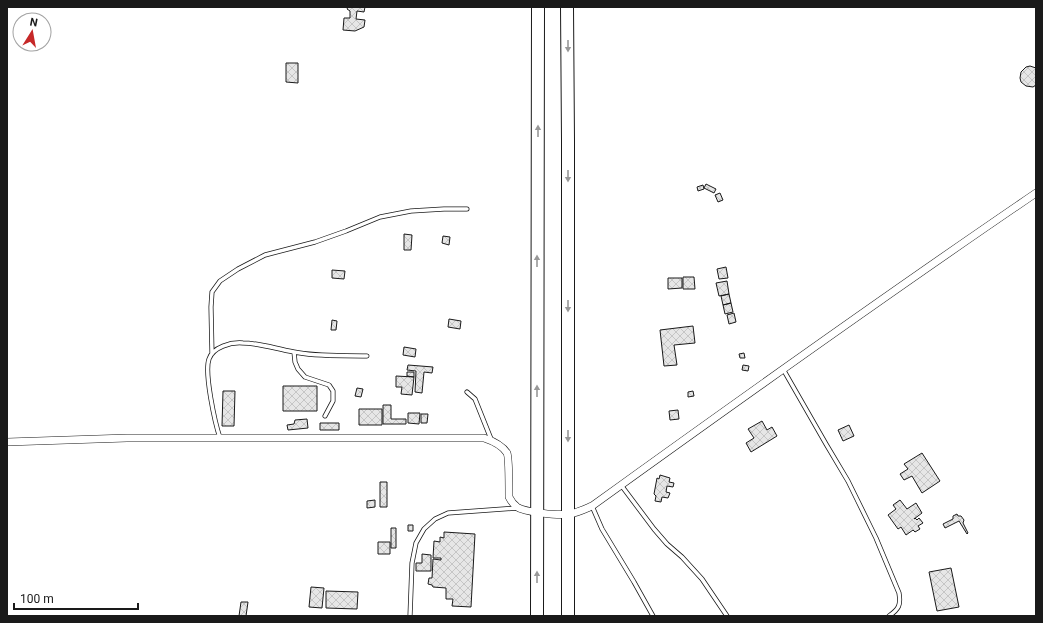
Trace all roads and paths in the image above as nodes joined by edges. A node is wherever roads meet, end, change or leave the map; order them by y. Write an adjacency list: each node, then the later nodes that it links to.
1 (538, 7): 17 (main road, one-way to 1)
2 (567, 7): 18 (main road, one-way to 18)
3 (1036, 193): 8 (street)
4 (467, 209): 6 (lane)
5 (294, 352): 6 (lane); 7 (lane); 10 (lane)
6 (212, 354): 11 (lane)
7 (367, 356)
8 (783, 369): 14 (street); 24 (lane)
9 (467, 392): 12 (lane)
10 (325, 416)
11 (220, 438): 12 (street); 13 (street)
12 (492, 440): 16 (street)
13 (7, 442)
14 (620, 485): 15 (street); 19 (lane)
15 (592, 506): 18 (street); 23 (lane)
16 (518, 508): 17 (street); 20 (lane)
17 (537, 513): 18 (street); 21 (main road, one-way to 17)
18 (568, 514): 22 (main road)
19 (726, 615)
20 (410, 616)
21 (537, 616)
22 (568, 616)
23 (653, 616)
24 (888, 616)

